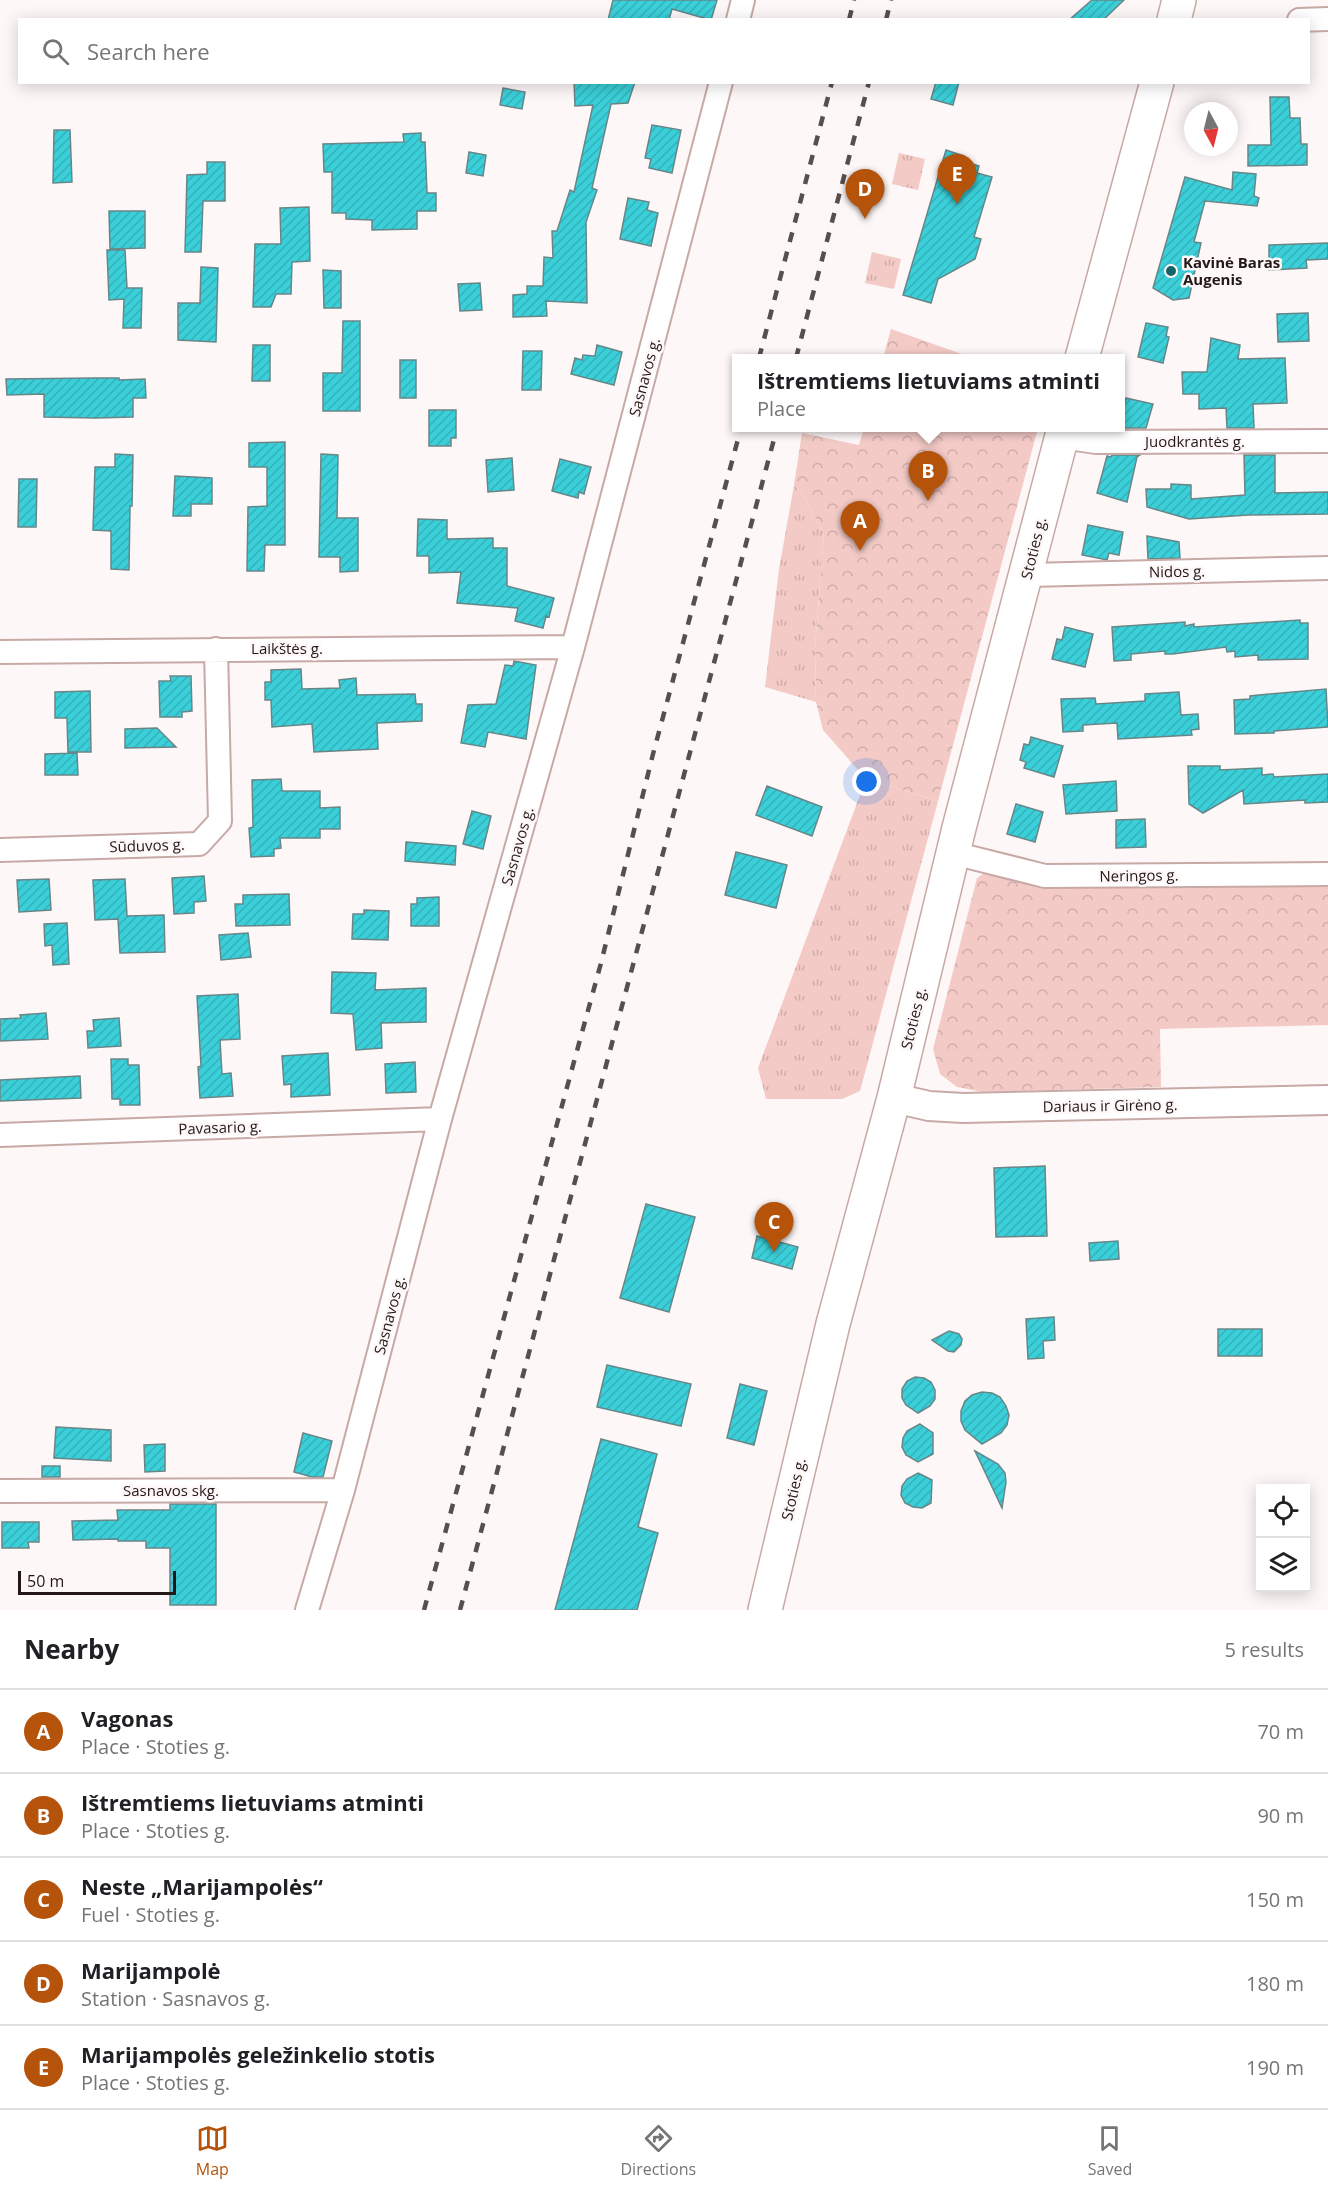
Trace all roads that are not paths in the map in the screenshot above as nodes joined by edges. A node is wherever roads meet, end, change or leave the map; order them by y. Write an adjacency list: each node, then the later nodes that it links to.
1 (743, 0): 2 (street)
2 (738, 18)
3 (1328, 19): 4 (street)
4 (1310, 20)
5 (720, 84): 12 (street, Sasnavos g.)
6 (1156, 84): 7 (main road)
7 (1083, 354)
8 (1063, 432): 9 (street, Juodkrantės g.); 11 (main road, Stoties g.)
9 (1328, 441)
10 (1328, 568): 11 (street, Nidos g.)
11 (1027, 575): 16 (main road, Stoties g.)
12 (573, 647): 13 (street, Laikštės g.); 20 (street, Sasnavos g.)
13 (216, 649): 14 (street, Laikštės g.); 15 (street, Sūduvos g.)
14 (0, 652)
15 (0, 850)
16 (953, 853): 17 (street, Neringos g.); 18 (main road, Stoties g.)
17 (1328, 874)
18 (894, 1098): 19 (street, Dariaus ir Girėno g.); 25 (main road, Stoties g.)
19 (1328, 1100)
20 (440, 1119): 21 (street, Pavasario g.); 22 (street, Sasnavos g.)
21 (0, 1135)
22 (343, 1490): 23 (street, Sasnavos skg.); 24 (street, Sasnavos g.)
23 (0, 1491)
24 (308, 1609)
25 (765, 1610)

